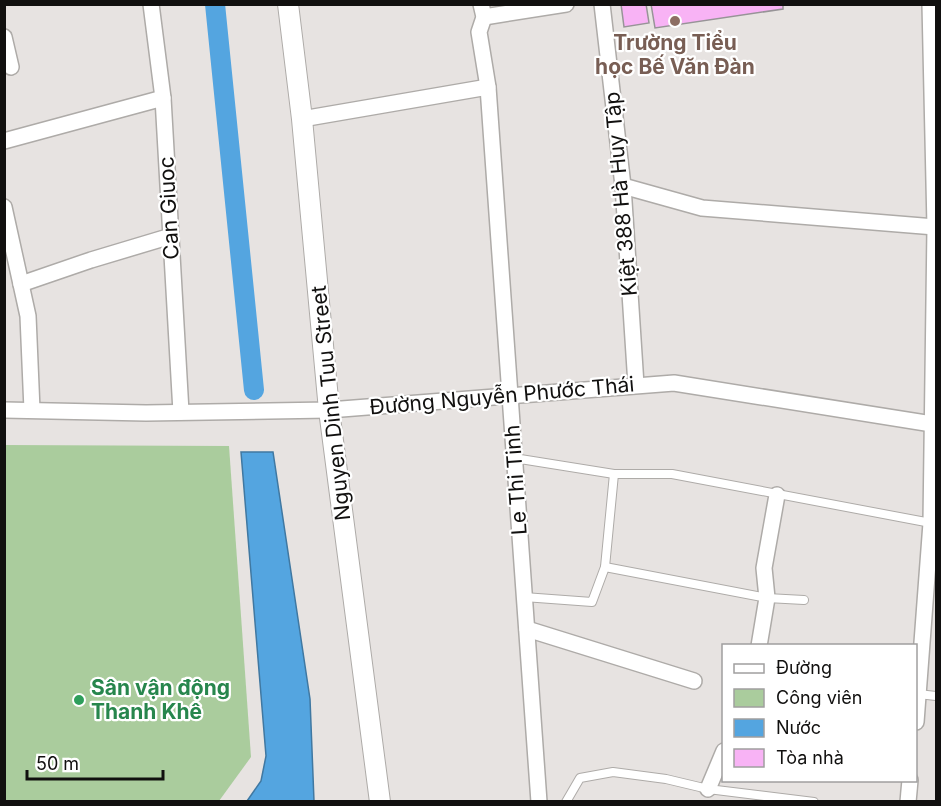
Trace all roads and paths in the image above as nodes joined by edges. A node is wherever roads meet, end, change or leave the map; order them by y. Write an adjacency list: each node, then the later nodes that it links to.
1 (151, 4): 10 (street, Can Giuoc)
2 (288, 4): 11 (street, Nguyen Dinh Tuu Street)
3 (566, 4): 6 (street)
4 (603, 4): 14 (street, Kiệt 388 Hà Huy Tập)
5 (930, 4): 12 (street)
6 (482, 11): 9 (street, Le Thi Tinh)
7 (4, 37): 8 (street)
8 (10, 67)
9 (488, 87): 11 (street); 21 (street, Le Thi Tinh)
10 (164, 98): 13 (street); 17 (street, Can Giuoc)
11 (302, 119): 24 (street, Nguyen Dinh Tuu Street)
12 (934, 120): 16 (street)
13 (4, 141)
14 (622, 186): 16 (street); 20 (street, Kiệt 388 Hà Huy Tập)
15 (6, 214): 18 (street)
16 (934, 227): 19 (street)
17 (171, 236): 18 (street); 25 (street, Can Giuoc)
18 (21, 284): 23 (street)
19 (935, 363): 26 (street)
20 (636, 385): 21 (street, Đường Nguyễn Phước Thái); 26 (street, Đường Nguyễn Phước Thái)
21 (510, 395): 24 (street, Đường Nguyễn Phước Thái); 27 (street, Le Thi Tinh)
22 (4, 410): 23 (street, Đường Nguyễn Phước Thái)
23 (32, 410): 25 (street, Đường Nguyễn Phước Thái)
24 (329, 410): 25 (street, Đường Nguyễn Phước Thái); 44 (street, Nguyen Dinh Tuu Street)
25 (181, 412)
26 (932, 424): 30 (street)
27 (514, 458): 28 (lane); 32 (street, Le Thi Tinh)
28 (614, 474): 29 (lane); 31 (lane)
29 (777, 495): 30 (lane); 33 (street)
30 (931, 523): 39 (street)
31 (605, 567): 32 (lane); 33 (lane)
32 (524, 597): 35 (street, Le Thi Tinh)
33 (767, 598): 34 (lane); 36 (street)
34 (804, 600)
35 (527, 629): 37 (street); 45 (street, Le Thi Tinh)
36 (759, 644)
37 (694, 681)
38 (936, 696): 40 (lane)
39 (917, 697)
40 (917, 708)
41 (722, 754): 43 (street)
42 (910, 782): 48 (street)
43 (708, 789): 46 (lane); 47 (lane)
44 (380, 801)
45 (539, 801)
46 (566, 801)
47 (814, 801)
48 (908, 801)

